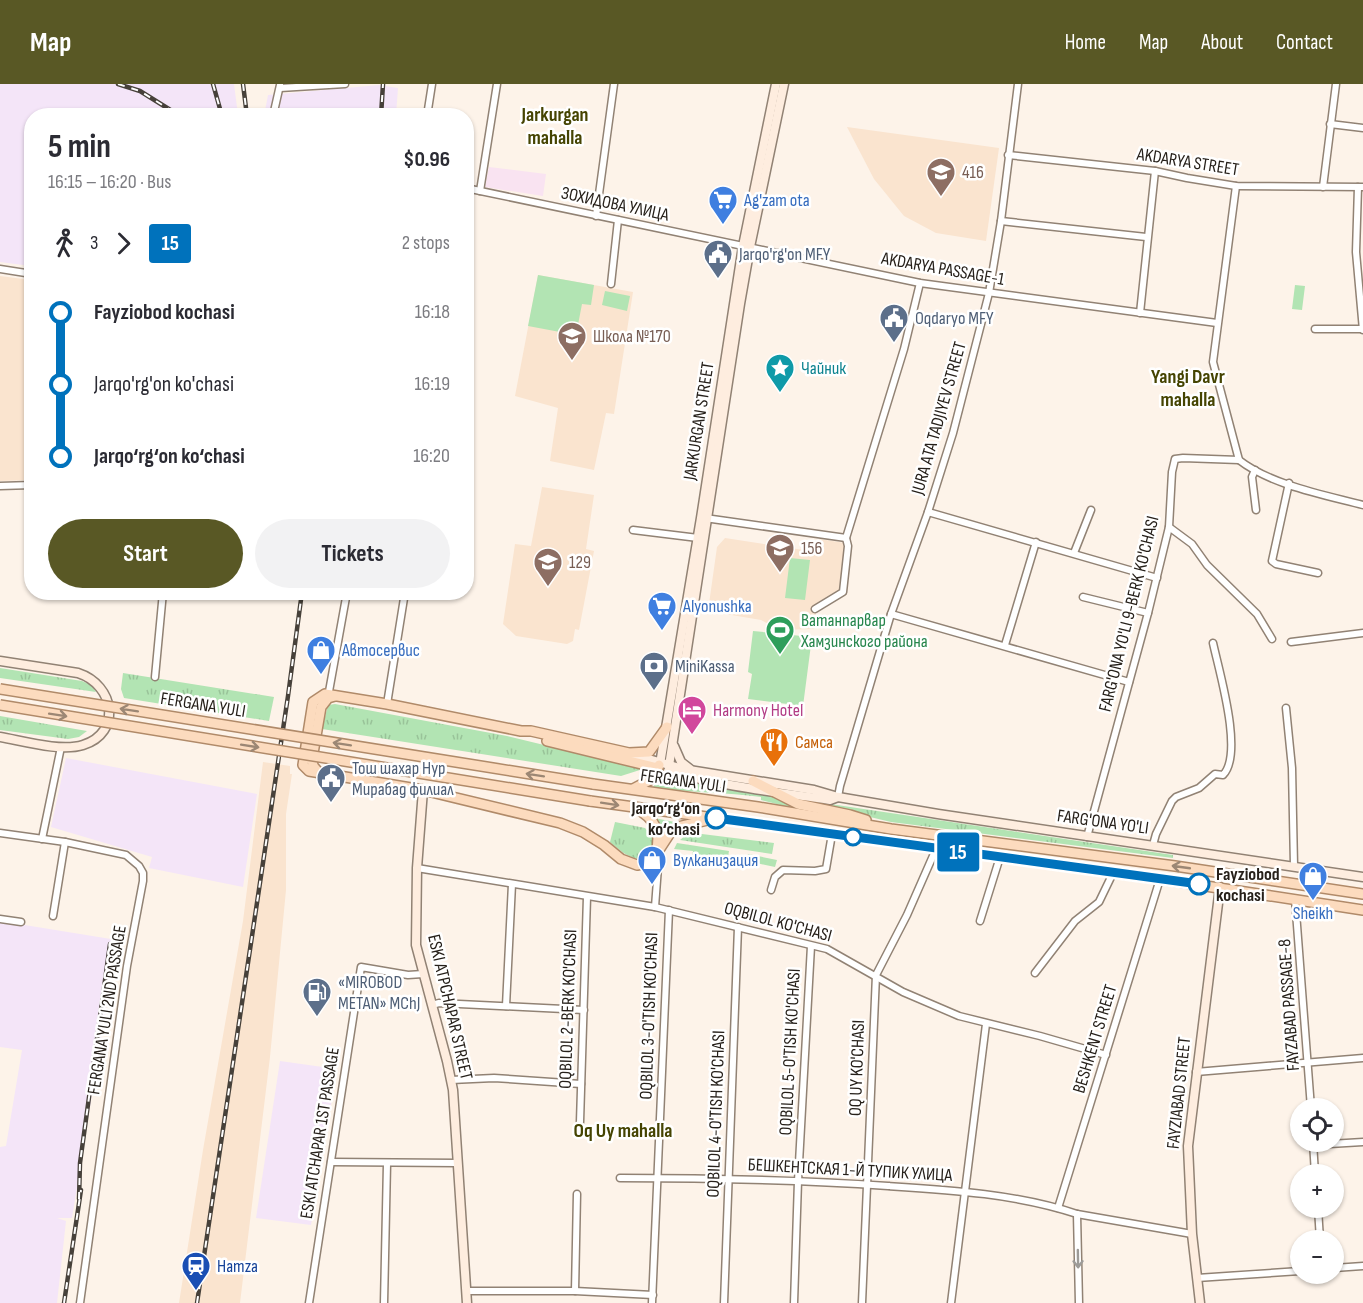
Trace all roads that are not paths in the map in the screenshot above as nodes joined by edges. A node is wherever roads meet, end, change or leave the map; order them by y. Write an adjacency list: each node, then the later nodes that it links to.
1 (345, 84): 9 (street)
2 (432, 84): 11 (street)
3 (496, 84): 20 (street)
4 (614, 84): 21 (street)
5 (776, 84): 25 (street, JARKURGAN STREET)
6 (784, 84): 25 (street, JARKURGAN STREET)
7 (1018, 84): 14 (street, JURA АTA TADJIYEV STREET)
8 (1336, 84): 12 (street)
9 (280, 86): 10 (street)
10 (275, 108)
11 (428, 108)
12 (1330, 124): 13 (street); 17 (street)
13 (1363, 128)
14 (1008, 155): 15 (street, AKDARYA STREET); 23 (street, JURA АTA TADJIYEV STREET)
15 (1155, 171): 16 (street, AKDARYA STREET); 24 (street)
16 (1236, 186): 17 (street, AKDARYA STREET); 34 (street)
17 (1323, 187): 18 (street, AKDARYA STREET)
18 (1360, 187): 26 (street)
19 (474, 190): 20 (street, ЗОХИДОВА УЛИЦА)
20 (480, 191): 21 (street, ЗОХИДОВА УЛИЦА)
21 (596, 216): 22 (street, ЗОХИДОВА УЛИЦА)
22 (618, 220): 25 (street, ЗОХИДОВА УЛИЦА); 30 (street)
23 (1001, 221): 24 (street); 31 (street, JURA АTA TADJIYEV STREET)
24 (1146, 237): 33 (street)
25 (746, 247): 29 (street, AKDARYA PASSAGE-1); 46 (street, JARKURGAN STREET)
26 (1360, 252): 32 (street)
27 (0, 269): 28 (street)
28 (24, 273)
29 (920, 283): 31 (street, AKDARYA PASSAGE-1); 50 (street)
30 (611, 284)
31 (989, 293): 33 (street, AKDARYA PASSAGE-1); 45 (street, JURA АTA TADJIYEV STREET)
32 (1361, 302): 36 (street)
33 (1140, 313): 34 (street, AKDARYA PASSAGE-1)
34 (1217, 323): 37 (street)
35 (1315, 329): 36 (street)
36 (1363, 329)
37 (1239, 460): 38 (street); 47 (street, FARG'ONA YO'LI 9-BERK KO'CHASI)
38 (1255, 470): 39 (street); 44 (street)
39 (1289, 483): 42 (street); 53 (street)
40 (24, 484): 41 (street)
41 (0, 486)
42 (1363, 505)
43 (1091, 510): 52 (street)
44 (1257, 510)
45 (928, 512): 51 (street, JURA АTA TADJIYEV STREET); 60 (street, JURA АTA TADJIYEV STREET)
46 (704, 518): 49 (street, JARKURGAN STREET); 50 (street); 78 (street, JARKURGAN STREET)
47 (1169, 527): 54 (street, FARG'ONA YO'LI 9-BERK KO'CHASI); 63 (street)
48 (633, 530): 49 (street)
49 (698, 538): 75 (street, JARKURGAN STREET)
50 (846, 538): 59 (street)
51 (1036, 542): 52 (street, JURA АTA TADJIYEV STREET); 66 (street)
52 (1074, 553): 54 (street, JURA АTA TADJIYEV STREET)
53 (1318, 573)
54 (1157, 578): 61 (street, FARG'ONA YO'LI 9-BERK KO'CHASI)
55 (1083, 597): 61 (street)
56 (162, 600): 68 (street)
57 (346, 600): 71 (street)
58 (404, 600): 72 (street)
59 (815, 609)
60 (891, 614): 66 (street); 87 (street, JURA АTA TADJIYEV STREET)
61 (1148, 614): 69 (street, FARG'ONA YO'LI 9-BERK KO'CHASI)
62 (1363, 633): 64 (street)
63 (1272, 639)
64 (1290, 642)
65 (1213, 644): 96 (street)
66 (1005, 645): 69 (street)
67 (0, 661): 79 (street)
68 (155, 677)
69 (1129, 682): 93 (street, FARG'ONA YO'LI 9-BERK KO'CHASI)
70 (0, 689): 84 (main road, FERGANA YULI, one-way to 70, bridge)
71 (331, 696): 72 (main road); 85 (main road)
72 (387, 704): 76 (main road)
73 (0, 705): 88 (main road, FERGANA YULI, one-way to 88, bridge)
74 (1287, 708): 100 (street)
75 (666, 727): 80 (main road); 81 (street, JARKURGAN STREET)
76 (521, 731): 80 (main road); 81 (main road)
77 (0, 737): 79 (street)
78 (674, 746): 81 (street, JARKURGAN STREET); 82 (street)
79 (61, 747): 94 (street)
80 (629, 753): 81 (street, FARG'ONA YO'LI)
81 (663, 766): 82 (street, FARG'ONA YO'LI); 84 (main road); 86 (street, FARG'ONA YO'LI)
82 (690, 770): 83 (street, FARG'ONA YO'LI)
83 (753, 782): 86 (main road); 87 (street, FARG'ONA YO'LI)
84 (627, 789): 90 (main road, FERGANA YULI)
85 (423, 790): 99 (main road); 101 (street, ESKI ATPCHAPAR STREET)
86 (773, 792): 87 (street, FARG'ONA YO'LI); 90 (main road)
87 (838, 797): 93 (street, FARG'ONA YO'LI)
88 (630, 807): 89 (main road, FERGANA YULI); 99 (main road)
89 (716, 818): 92 (main road, FERGANA YULI); 99 (main road)
90 (891, 829): 108 (main road, FERGANA YULI, one-way to 90)
91 (0, 833): 94 (street, FERGANA YULI 2ND PASSAGE)
92 (832, 834): 97 (main road, FERGANA YULI); 107 (street)
93 (1087, 837): 96 (street, FARG'ONA YO'LI)
94 (42, 840): 95 (street, FERGANA YULI 2ND PASSAGE)
95 (65, 842): 114 (street); 157 (street, FERGANA YULI 2ND PASSAGE)
96 (1154, 845): 100 (street, FARG'ONA YO'LI)
97 (936, 849): 98 (main road, FERGANA YULI); 122 (street, OQ UY KO'CHASI)
98 (1000, 857): 102 (main road, FERGANA YULI); 116 (street)
99 (653, 859): 111 (street)
100 (1294, 866): 103 (street, FARG'ONA YO'LI)
101 (417, 868): 105 (street, OQBILOL KO'CHASI); 121 (street, ESKI ATPCHAPAR STREET)
102 (1113, 873): 104 (main road, FERGANA YULI); 120 (street)
103 (1363, 877)
104 (1160, 879): 106 (main road, FERGANA YULI); 127 (street, BESHKENT STREET)
105 (512, 884): 109 (street, OQBILOL KO'CHASI); 124 (street)
106 (1220, 887): 110 (main road, FERGANA YULI); 130 (street, FAYZIABAD STREET)
107 (771, 890)
108 (1363, 893)
109 (587, 897): 111 (street, OQBILOL KO'CHASI); 125 (street, OQBILOL 2-BERK KO'CHASI)
110 (1295, 899): 113 (main road, FERGANA YULI); 129 (street, FAYZABAD PASSAGE-8)
111 (655, 907): 112 (street, OQBILOL KO'CHASI)
112 (669, 910): 118 (street, OQBILOL KO'CHASI); 141 (street, OQBILOL 3-O'TISH KO'CHASI)
113 (1363, 910)
114 (53, 916)
115 (0, 919): 117 (street)
116 (980, 921)
117 (21, 922)
118 (738, 927): 119 (street, OQBILOL KO'CHASI); 142 (street, OQBILOL 4-O'TISH KO'CHASI)
119 (811, 946): 122 (street, OQBILOL KO'CHASI); 143 (street, OQBILOL 5-O'TISH KO'CHASI)
120 (1035, 973)
121 (423, 974): 123 (street, ESKI ATPCHAPAR STREET); 137 (street, ESKI ATCHAPAR 1ST PASSAGE)
122 (876, 975): 126 (street, OQBILOL KO'CHASI); 144 (street, OQ UY KO'CHASI)
123 (432, 1005): 124 (street); 131 (street, ESKI ATPCHAPAR STREET)
124 (506, 1006): 125 (street)
125 (584, 1010): 132 (street, OQBILOL 2-BERK KO'CHASI)
126 (986, 1024): 127 (street, OQBILOL KO'CHASI); 145 (street)
127 (1106, 1055): 147 (street, BESHKENT STREET)
128 (1363, 1058): 129 (street)
129 (1308, 1064): 130 (street); 133 (street, FAYZABAD PASSAGE-8)
130 (1196, 1072): 149 (street, FAYZIABAD STREET)
131 (451, 1080): 132 (street); 138 (street, ESKI ATPCHAPAR STREET)
132 (581, 1084): 134 (street, OQBILOL 2-BERK KO'CHASI)
133 (1310, 1098)
134 (580, 1122)
135 (1344, 1142): 136 (street)
136 (1363, 1142)
137 (331, 1162): 139 (street); 158 (street, ESKI ATCHAPAR 1ST PASSAGE)
138 (457, 1163): 139 (street); 154 (street, ESKI ATPCHAPAR STREET)
139 (387, 1164): 159 (street)
140 (620, 1178): 141 (street, БЕШКЕНТСКАЯ 1-Й ТУПИК УЛИЦА)
141 (657, 1178): 142 (street, БЕШКЕНТСКАЯ 1-Й ТУПИК УЛИЦА); 156 (street, OQBILOL 3-O'TISH KO'CHASI)
142 (729, 1178): 143 (street, БЕШКЕНТСКАЯ 1-Й ТУПИК УЛИЦА); 162 (street, OQBILOL 4-O'TISH KO'CHASI)
143 (798, 1181): 144 (street, БЕШКЕНТСКАЯ 1-Й ТУПИК УЛИЦА); 163 (street, OQBILOL 5-O'TISH KO'CHASI)
144 (868, 1185): 145 (street, БЕШКЕНТСКАЯ 1-Й ТУПИК УЛИЦА); 164 (street, OQ UY KO'CHASI)
145 (965, 1191): 147 (street, БЕШКЕНТСКАЯ 1-Й ТУПИК УЛИЦА); 165 (street)
146 (577, 1194): 155 (street)
147 (1058, 1208): 148 (street, БЕШКЕНТСКАЯ 1-Й ТУПИК УЛИЦА)
148 (1077, 1214): 149 (street, БЕШКЕНТСКАЯ 1-Й ТУПИК УЛИЦА); 166 (street, one-way to 166)
149 (1192, 1234): 153 (street, FAYZIABAD STREET)
150 (1363, 1266): 151 (street)
151 (1344, 1267)
152 (1290, 1272): 153 (street)
153 (1197, 1278): 167 (street, FAYZIABAD STREET)
154 (466, 1291): 155 (street); 160 (street, ESKI ATPCHAPAR STREET)
155 (575, 1291): 156 (street)
156 (652, 1295): 161 (street, OQBILOL 3-O'TISH KO'CHASI)
157 (81, 1303)
158 (309, 1303)
159 (384, 1303)
160 (467, 1303)
161 (652, 1303)
162 (724, 1303)
163 (794, 1303)
164 (862, 1303)
165 (951, 1303)
166 (1079, 1303)
167 (1200, 1303)

